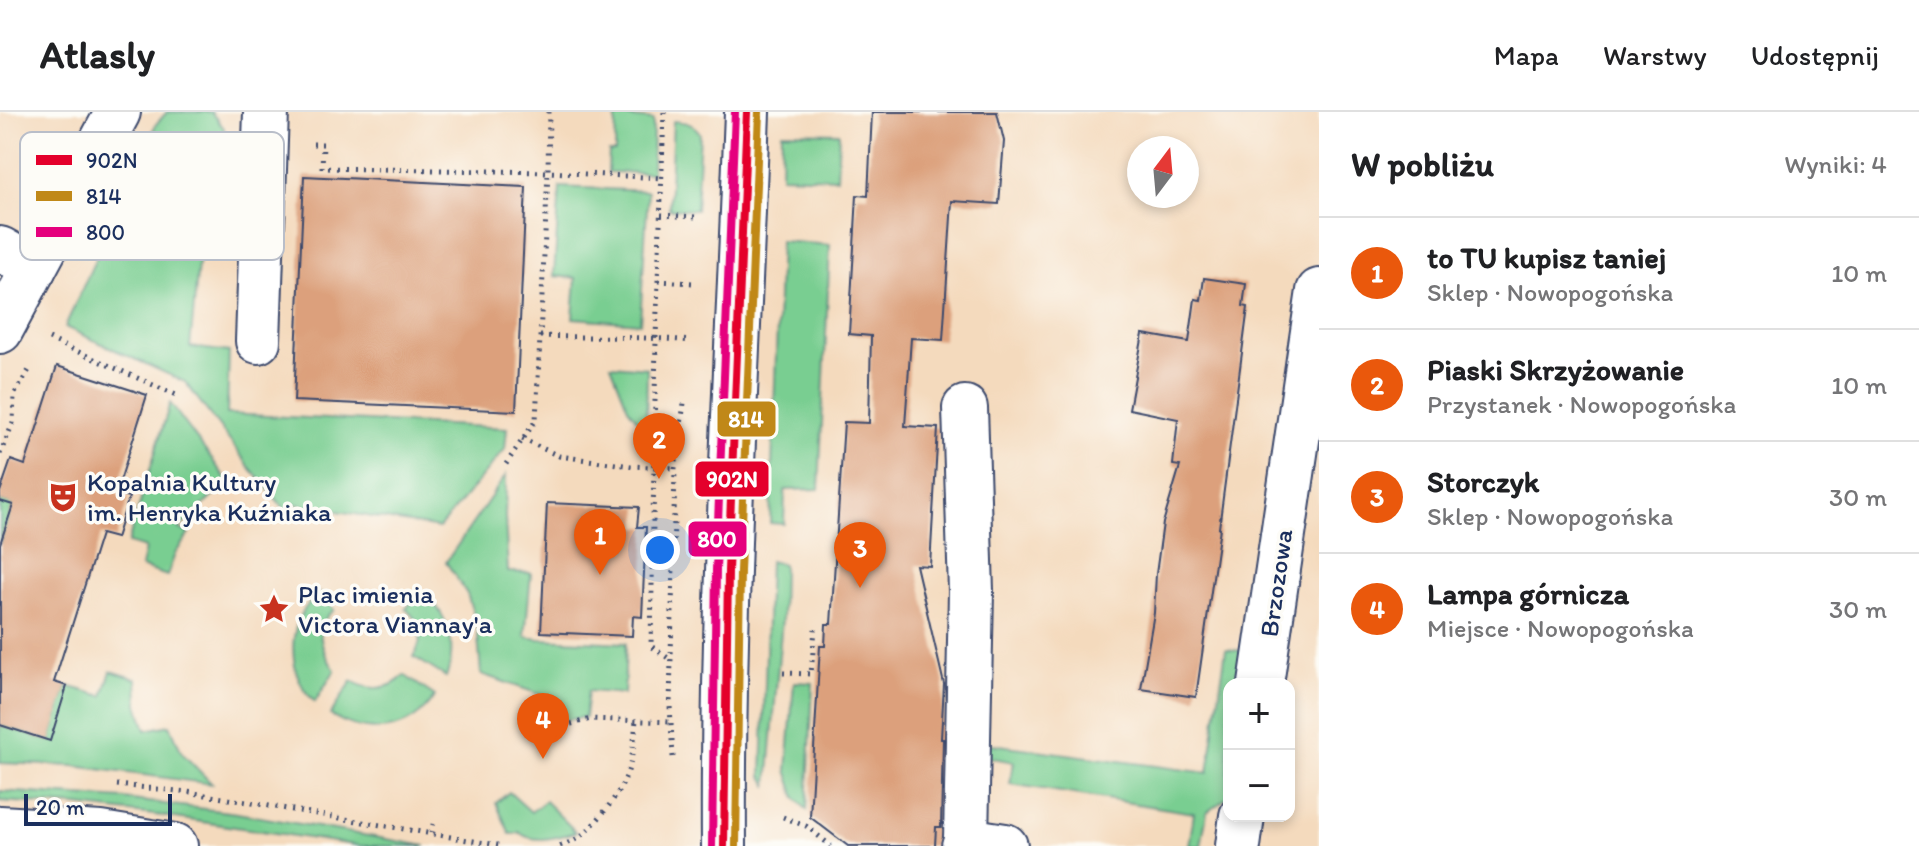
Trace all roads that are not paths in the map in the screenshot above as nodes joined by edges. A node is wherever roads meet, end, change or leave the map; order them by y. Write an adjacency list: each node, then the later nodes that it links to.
1 (118, 112): 3 (street)
2 (747, 112): 15 (street)
3 (104, 132)
4 (17, 259): 7 (street)
5 (261, 260): 8 (street)
6 (1319, 291): 10 (street, Brzozowa)
7 (0, 331)
8 (258, 341)
9 (965, 408): 13 (street)
10 (1262, 678)
11 (1241, 822): 16 (street)
12 (0, 828): 14 (street)
13 (978, 844)
14 (163, 845)
15 (724, 846)
16 (1238, 846)

